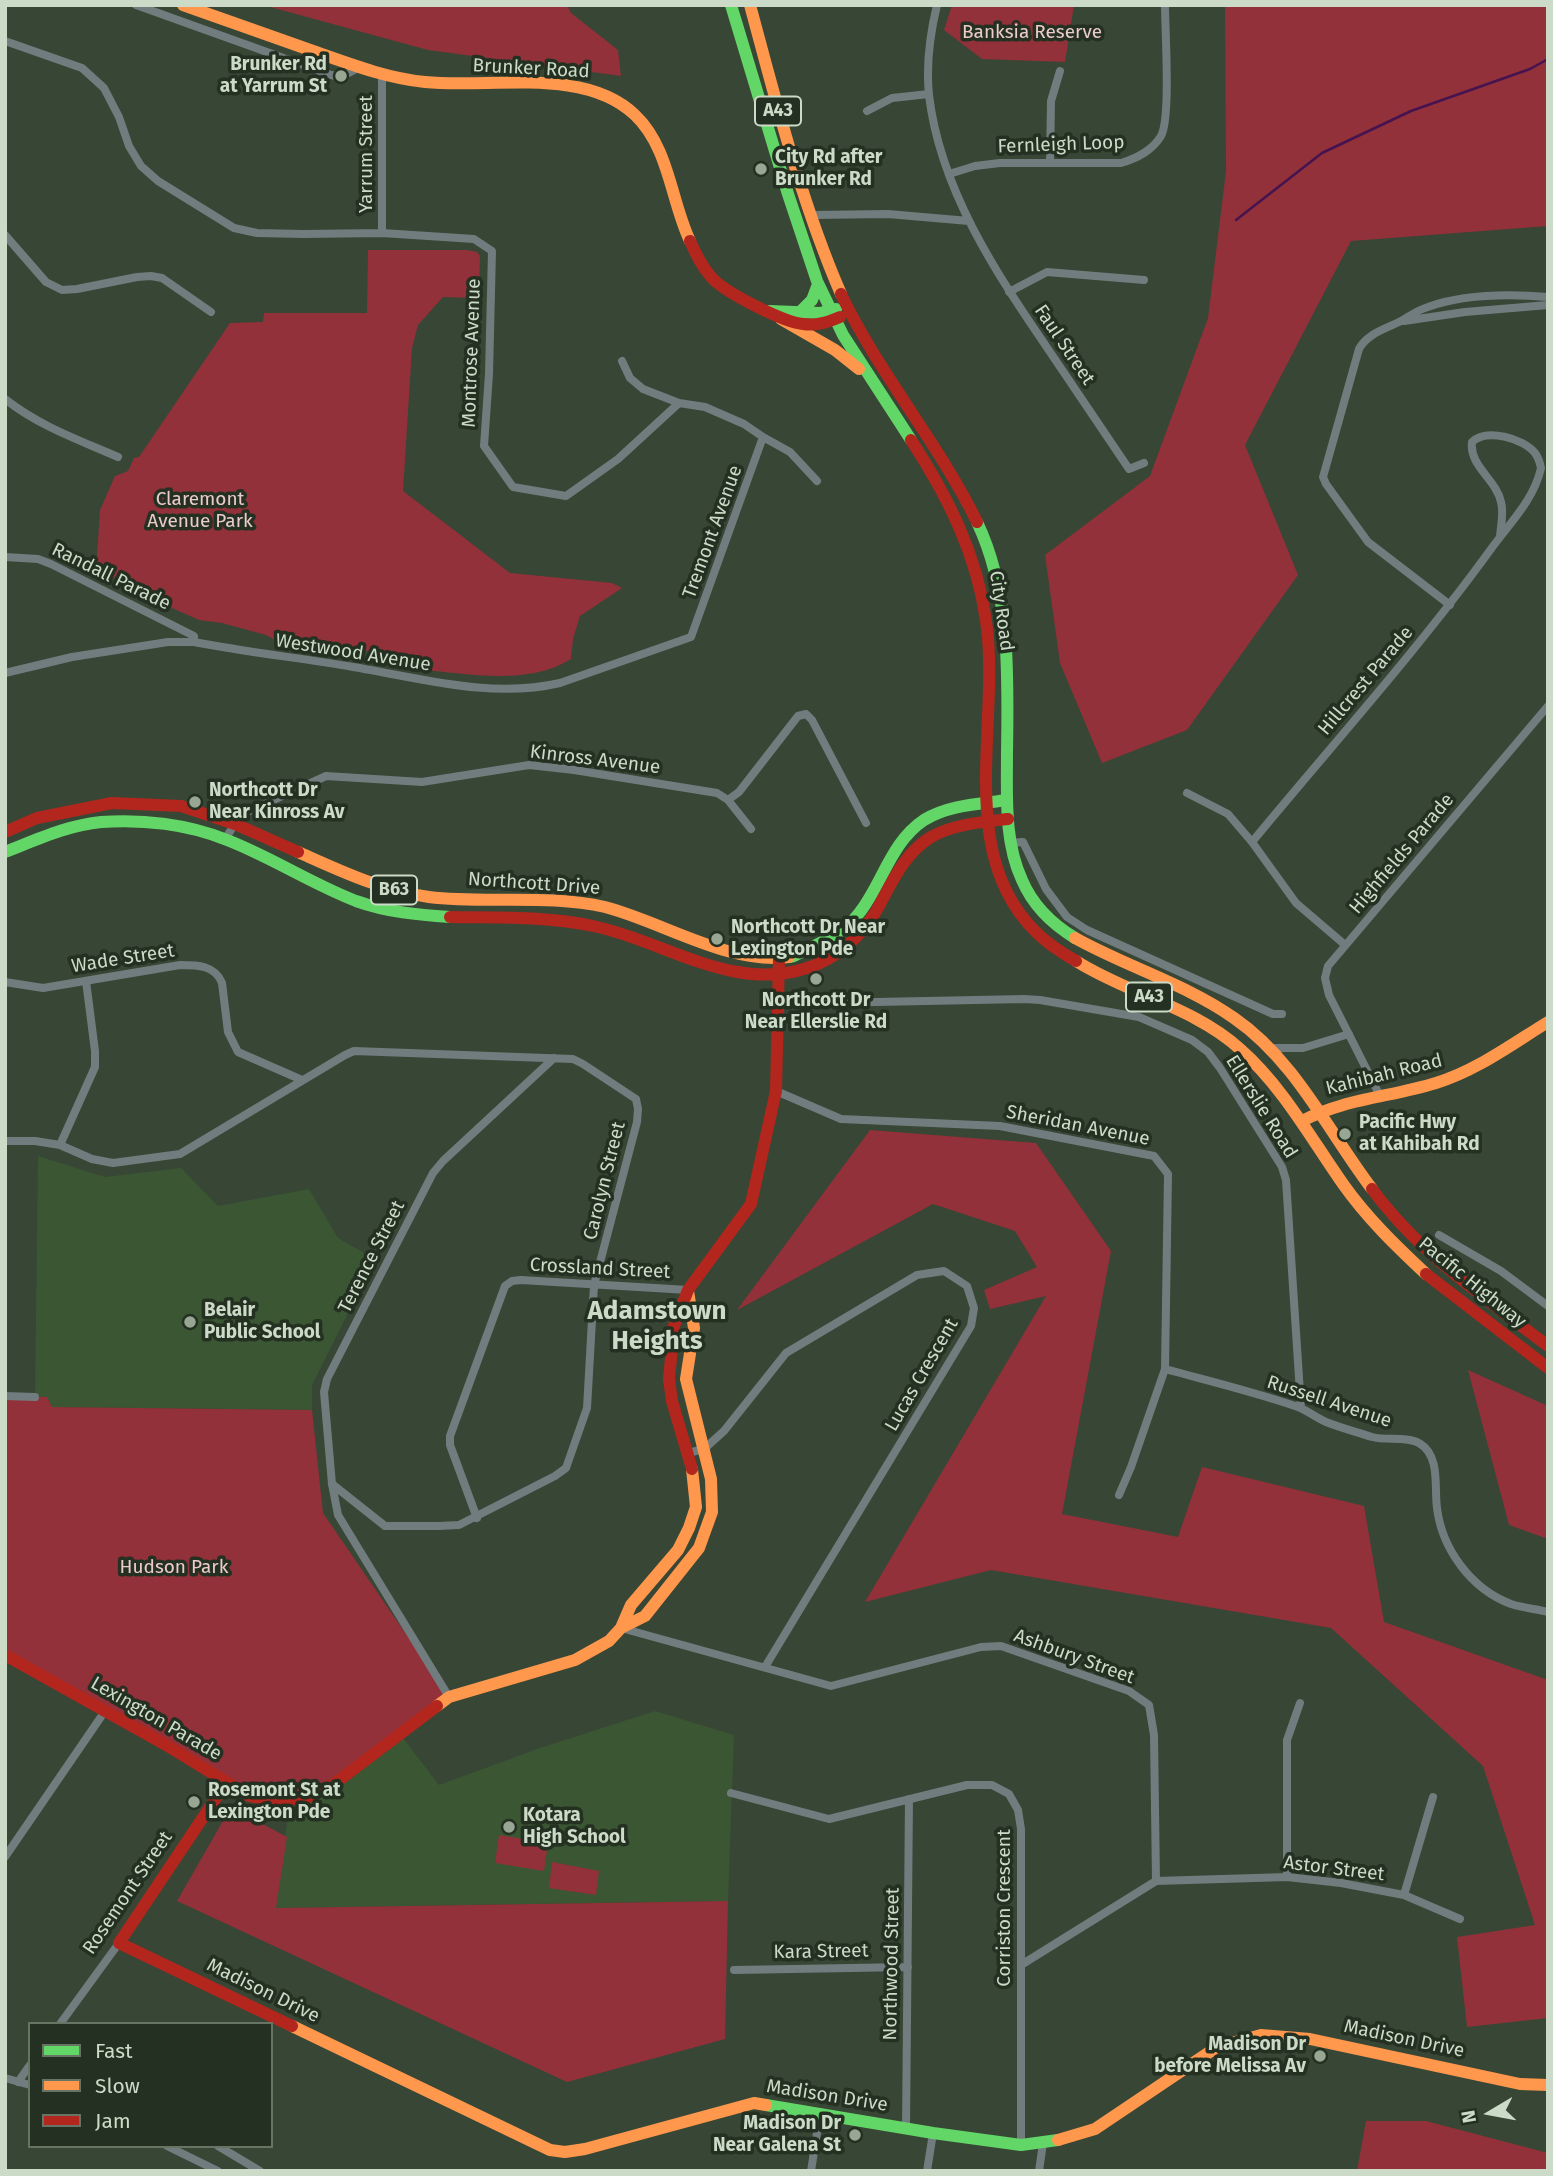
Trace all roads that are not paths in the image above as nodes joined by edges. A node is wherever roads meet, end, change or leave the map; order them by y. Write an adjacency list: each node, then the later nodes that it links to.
1 (136, 5): 8 (street)
2 (183, 5): 8 (main road, Brunker Road)
3 (731, 5): 20 (main road, City Road / A43)
4 (750, 5): 15 (main road, City Road / A43)
5 (937, 5): 11 (street, Faul Street)
6 (1165, 5): 13 (street, Fernleigh Loop)
7 (5, 41): 17 (street)
8 (360, 67): 10 (main road, Brunker Road)
9 (1060, 71): 13 (street)
10 (382, 75): 17 (street, Yarrum Street); 25 (main road, Brunker Road)
11 (929, 94): 12 (street); 14 (street, Faul Street)
12 (867, 111)
13 (1050, 163): 14 (street, Fernleigh Loop)
14 (949, 174): 16 (street, Faul Street)
15 (811, 215): 16 (street); 24 (main road, City Road / A43)
16 (970, 221): 21 (street, Faul Street)
17 (382, 233): 34 (street, Montrose Avenue)
18 (5, 235): 26 (street)
19 (1144, 280): 21 (street)
20 (818, 284): 27 (main road); 28 (main road, City Road / A43)
21 (1009, 292): 37 (street, Faul Street)
22 (1548, 297): 30 (street)
23 (1548, 305): 30 (street)
24 (848, 308): 28 (main road, Brunker Road); 48 (main road, City Road / A43)
25 (769, 311): 27 (main road, Brunker Road); 29 (main road, Brunker Road)
26 (211, 312)
27 (800, 313): 28 (main road, Brunker Road)
28 (832, 316): 29 (main road, Brunker Road); 32 (main road, City Road / A43)
29 (781, 319): 32 (main road)
30 (1401, 321): 41 (street)
31 (622, 361): 34 (street)
32 (877, 388): 49 (main road, City Road / A43)
33 (5, 399): 36 (street)
34 (679, 403): 35 (street)
35 (764, 438): 38 (street); 42 (street, Tremont Avenue)
36 (118, 457)
37 (1144, 463)
38 (817, 481)
39 (1500, 536): 39 (street, Hillcrest Parade); 41 (street, Hillcrest Parade)
40 (5, 557): 43 (street, Randall Parade)
41 (1450, 605): 57 (street, Hillcrest Parade)
42 (691, 637): 43 (street, Westwood Avenue)
43 (194, 642): 44 (street, Westwood Avenue)
44 (5, 673)
45 (1548, 706): 60 (street, Highfields Parade)
46 (1187, 793): 57 (street)
47 (728, 800): 51 (street); 53 (street, Kinross Avenue); 54 (street)
48 (1007, 800): 49 (main road, Northcott Drive); 50 (main road, City Road / A43)
49 (986, 802): 52 (main road, City Road / A43); 61 (main road, Northcott Drive / B63)
50 (1008, 819): 52 (main road, Northcott Drive / B63); 58 (main road, City Road / A43)
51 (866, 822)
52 (987, 822): 62 (main road, Northcott Drive / B63); 75 (main road, City Road / A43)
53 (235, 824): 55 (main road, Northcott Drive / B63); 56 (street, Kinross Avenue); 61 (main road, Northcott Drive / B63)
54 (751, 829)
55 (5, 832)
56 (225, 839): 59 (main road, Northcott Drive / B63); 62 (main road, Northcott Drive / B63)
57 (1252, 842): 60 (street)
58 (1010, 843): 66 (street); 69 (main road, City Road / A43)
59 (5, 852)
60 (1344, 944): 68 (street, Highfields Parade)
61 (779, 958): 62 (main road, Lexington Parade)
62 (778, 975): 65 (main road, Lexington Parade)
63 (86, 981): 64 (street, Wade Street); 71 (street, Wade Street); 77 (street)
64 (5, 982)
65 (778, 1004): 72 (main road, Lexington Parade); 87 (street, Ellerslie Road)
66 (1282, 1014)
67 (1548, 1022): 73 (main road, Kahibah Road)
68 (1349, 1034): 69 (street); 73 (street, Highfields Parade)
69 (1271, 1048): 74 (main road, City Road / A43)
70 (554, 1058): 71 (street, Carolyn Street); 79 (street, Carolyn Street); 90 (street, Terence Street)
71 (302, 1080): 77 (street, Carolyn Street)
72 (776, 1091): 80 (main road, Lexington Parade); 83 (street, Sheridan Avenue)
73 (1381, 1098): 74 (main road, Kahibah Road)
74 (1321, 1111): 75 (main road, Kahibah Road); 82 (main road, Pacific Highway / A43)
75 (1302, 1121): 84 (main road, Pacific Highway / A43)
76 (5, 1141): 77 (street, Carolyn Street)
77 (60, 1145)
78 (1439, 1235): 81 (street, Pacific Highway)
79 (594, 1285): 80 (street, Crossland Street); 92 (street, Carolyn Street); 92 (street, Crossland Street)
80 (688, 1290): 88 (main road, Lexington Parade); 89 (main road, Lexington Parade)
81 (1548, 1306)
82 (1547, 1343)
83 (1165, 1368): 87 (street, Russell Avenue); 91 (street, Sheridan Avenue)
84 (1548, 1368)
85 (5, 1396): 86 (street)
86 (35, 1397)
87 (1301, 1408): 93 (street, Russell Avenue)
88 (704, 1449): 89 (street); 94 (main road, Lexington Parade); 96 (street, Lucas Crescent)
89 (688, 1453): 94 (main road, Lexington Parade)
90 (332, 1484): 92 (street, Carolyn Street); 97 (street, Terence Street)
91 (1119, 1495)
92 (477, 1518)
93 (1548, 1612)
94 (621, 1628): 96 (street, Ashbury Street); 97 (main road, Lexington Parade)
95 (5, 1654): 99 (main road, Lexington Parade)
96 (765, 1667): 106 (street, Ashbury Street)
97 (449, 1697): 100 (main road, Lexington Parade)
98 (1300, 1703): 105 (street)
99 (105, 1711): 100 (main road, Lexington Parade); 104 (street)
100 (226, 1783): 109 (main road, Rosemont Street)
101 (731, 1793): 103 (street, Corriston Crescent)
102 (1433, 1797): 107 (street)
103 (909, 1799): 110 (street, Corriston Crescent); 111 (street, Northwood Street)
104 (5, 1857)
105 (1287, 1877): 106 (street, Astor Street); 107 (street, Astor Street)
106 (1156, 1881): 110 (street)
107 (1404, 1895): 108 (street, Astor Street)
108 (1460, 1920)
109 (119, 1943): 113 (street, Rosemont Street); 119 (main road, Madison Drive)
110 (1021, 1965): 123 (street, Corriston Crescent)
111 (908, 1967): 112 (street, Kara Street); 120 (street, Northwood Street)
112 (734, 1970)
113 (61, 2022)
114 (28, 2068): 116 (street)
115 (5, 2078): 116 (street)
116 (18, 2082): 117 (street)
117 (28, 2084)
118 (1548, 2085): 122 (main road, Madison Drive)
119 (820, 2114): 120 (main road, Madison Drive); 128 (street)
120 (906, 2128): 121 (main road, Madison Drive)
121 (933, 2133): 123 (main road, Madison Drive); 129 (street)
122 (1043, 2143): 123 (main road, Madison Drive); 130 (street)
123 (1021, 2145)
124 (171, 2148): 126 (street)
125 (221, 2148): 127 (street)
126 (218, 2171)
127 (260, 2171)
128 (811, 2171)
129 (927, 2171)
130 (1039, 2171)

